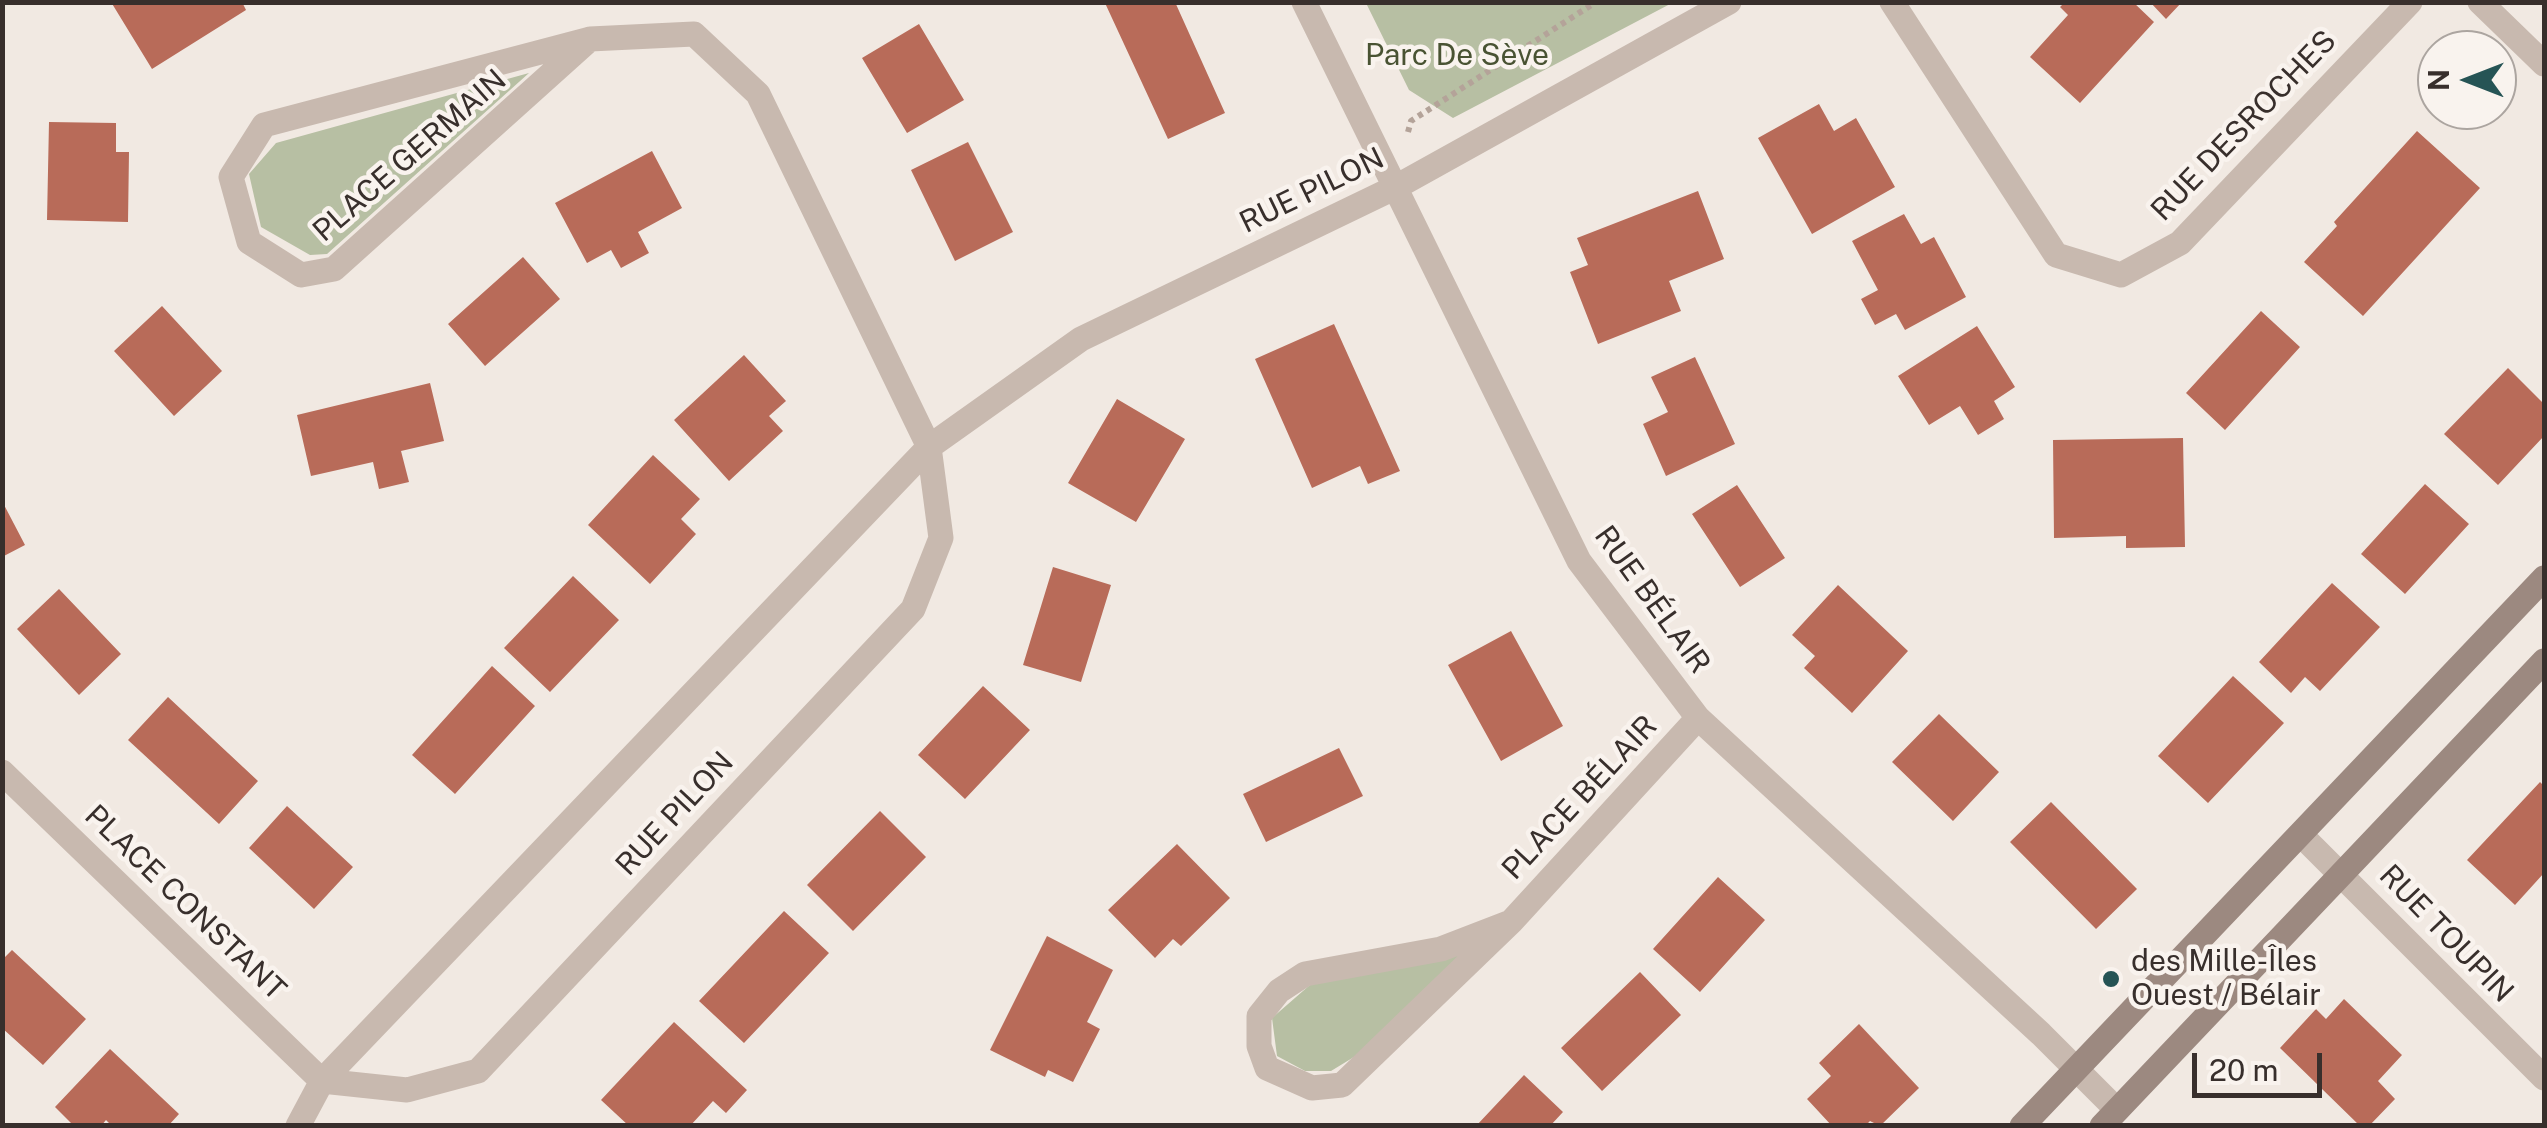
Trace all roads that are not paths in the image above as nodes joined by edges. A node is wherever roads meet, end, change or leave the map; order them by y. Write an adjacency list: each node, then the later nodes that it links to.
1 (1304, 2): 8 (street, RUE BÉLAIR)
2 (1729, 2): 8 (street, RUE PILON)
3 (1892, 2): 4 (street, RUE DESROCHES)
4 (2410, 2)
5 (2480, 2): 7 (street)
6 (590, 40): 6 (street, PLACE GERMAIN); 9 (street, PLACE GERMAIN)
7 (2544, 64)
8 (1396, 187): 9 (street, RUE PILON); 12 (street, RUE BÉLAIR)
9 (929, 447): 19 (street, RUE PILON); 19 (street, RUE PILON)
10 (2544, 578): 14 (street)
11 (2544, 661): 15 (street)
12 (1698, 718): 16 (street, PLACE BÉLAIR); 17 (street, RUE BÉLAIR)
13 (2, 772): 19 (street, PLACE CONSTANT)
14 (2301, 835): 15 (street, RUE TOUPIN); 17 (street)
15 (2342, 873): 18 (street, RUE TOUPIN); 20 (street)
16 (1510, 922): 16 (street, PLACE BÉLAIR)
17 (2076, 1069): 20 (street, RUE BÉLAIR); 22 (street)
18 (2544, 1078)
19 (322, 1082): 21 (street, RUE PILON)
20 (2109, 1118)
21 (298, 1126)
22 (2022, 1126)

